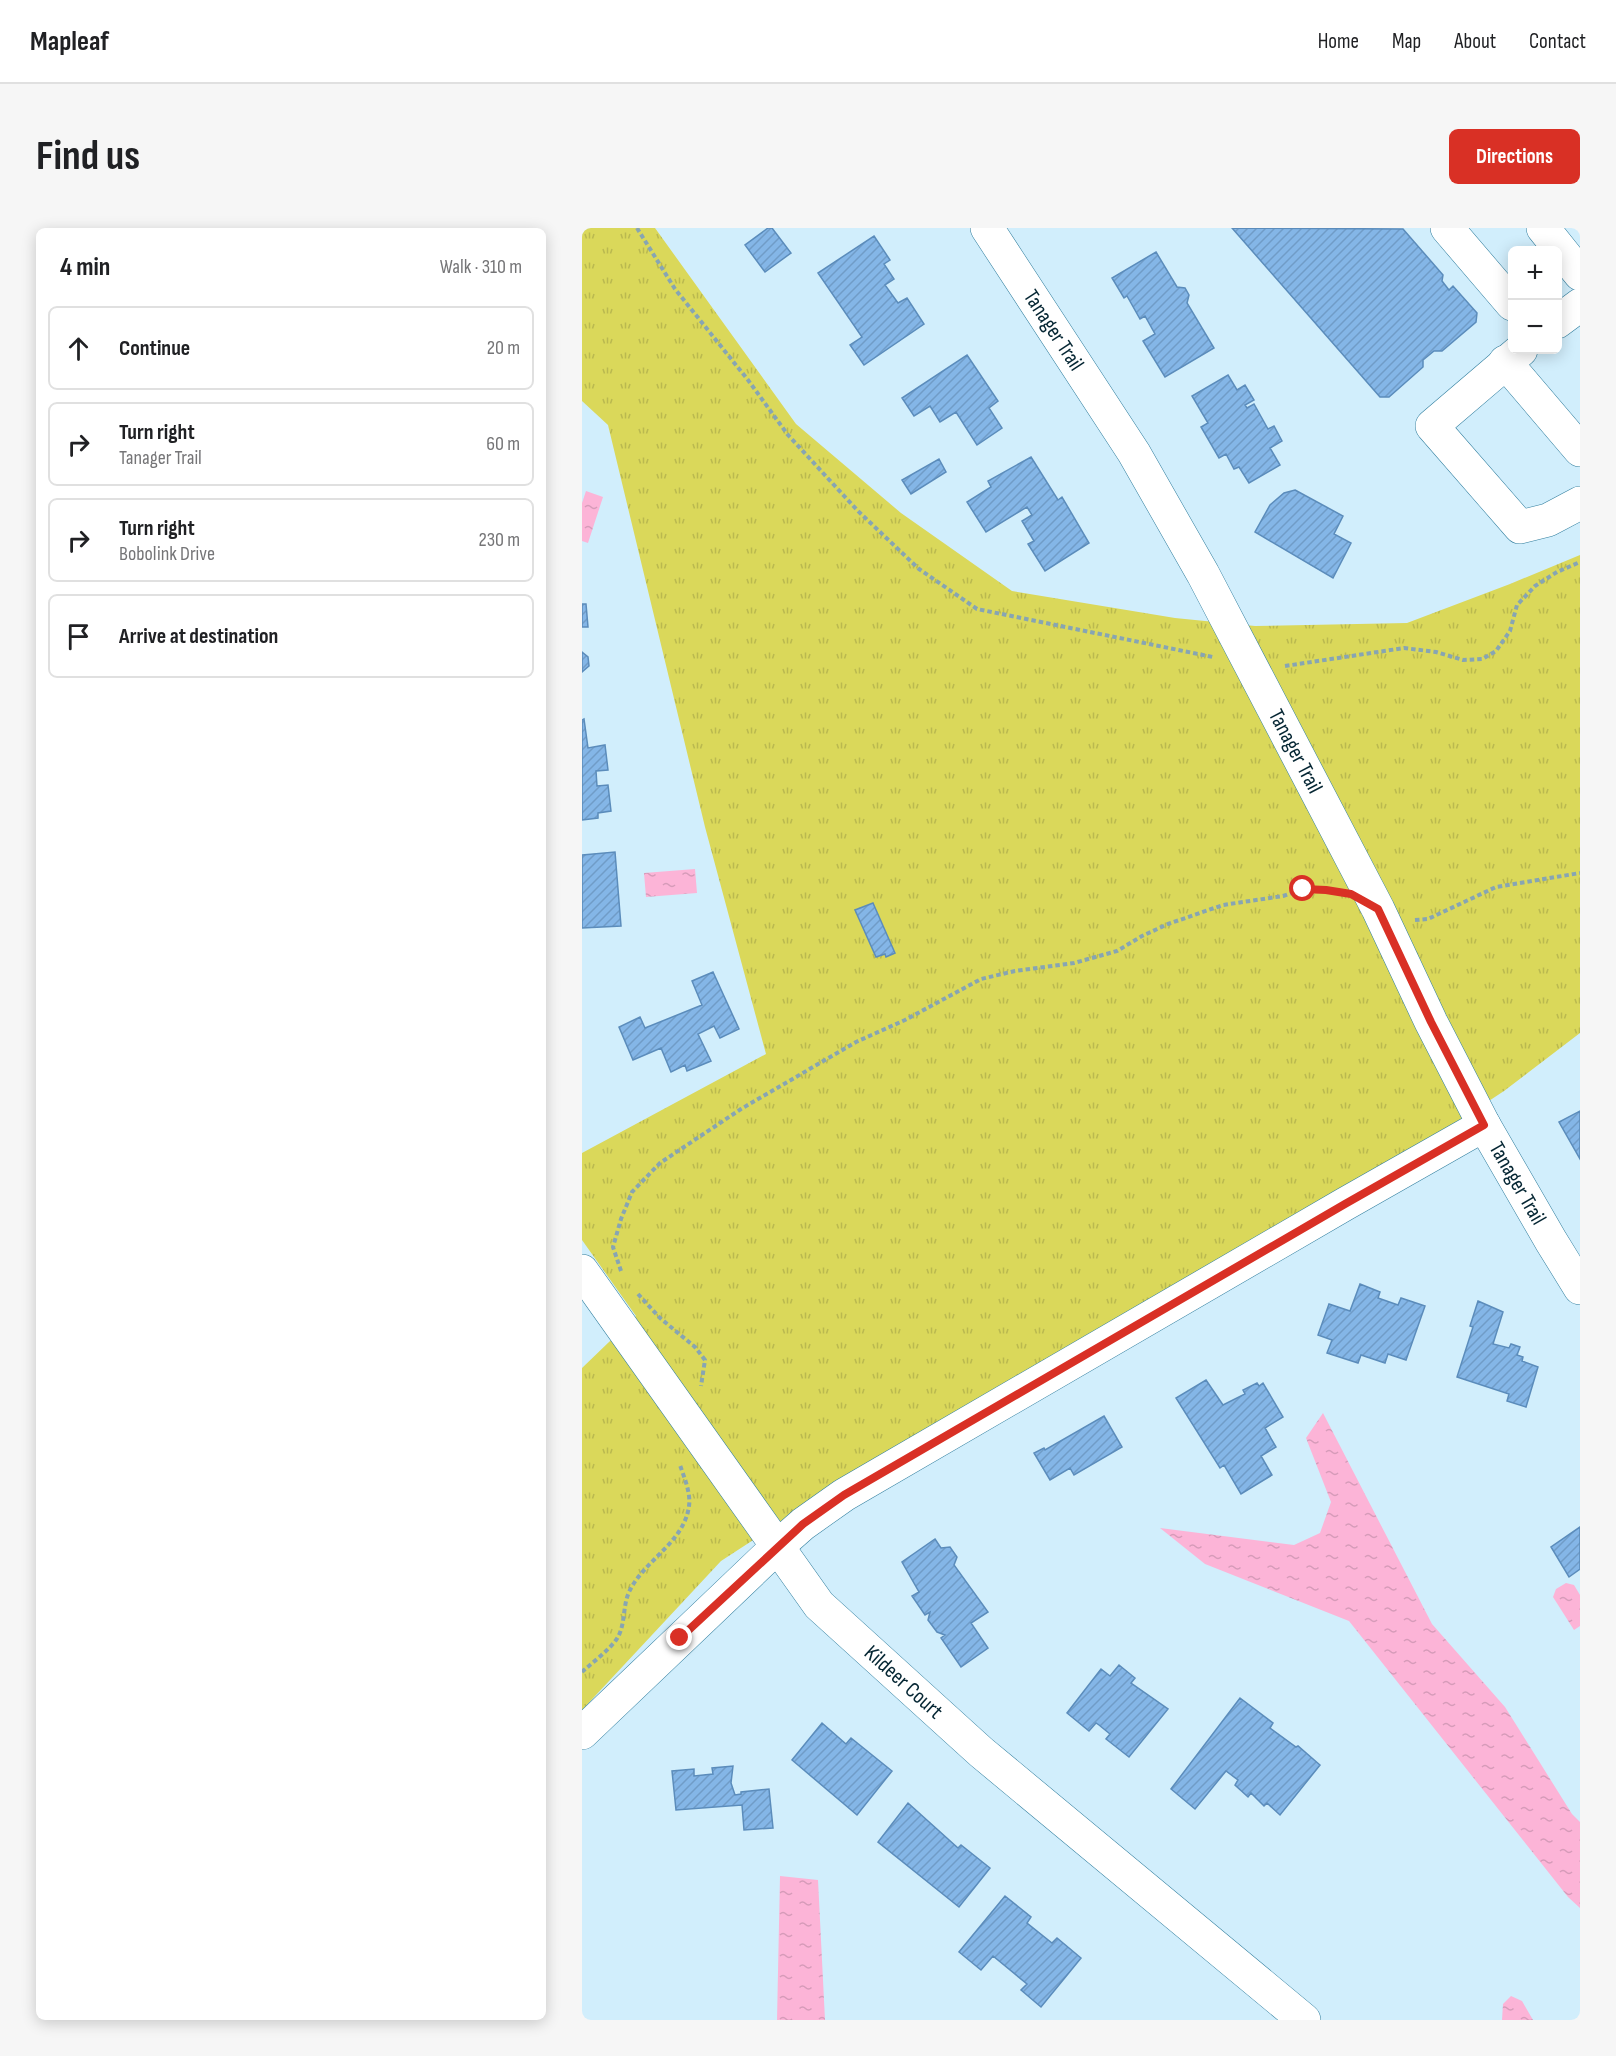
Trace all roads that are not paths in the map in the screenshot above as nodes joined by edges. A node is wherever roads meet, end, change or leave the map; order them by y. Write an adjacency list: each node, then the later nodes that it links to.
1 (987, 228): 11 (street, Tanager Trail)
2 (1447, 228): 5 (street)
3 (1543, 228): 4 (street)
4 (1580, 274)
5 (1509, 300)
6 (1580, 306): 7 (street)
7 (1562, 319)
8 (1513, 356): 9 (street); 10 (street)
9 (1580, 450)
10 (1580, 503)
11 (1484, 1125): 13 (street, Tanager Trail); 14 (street)
12 (582, 1271): 14 (street, Kildeer Court)
13 (1580, 1288)
14 (777, 1547): 15 (street); 16 (street, Kildeer Court)
15 (582, 1733)
16 (1304, 2020)

